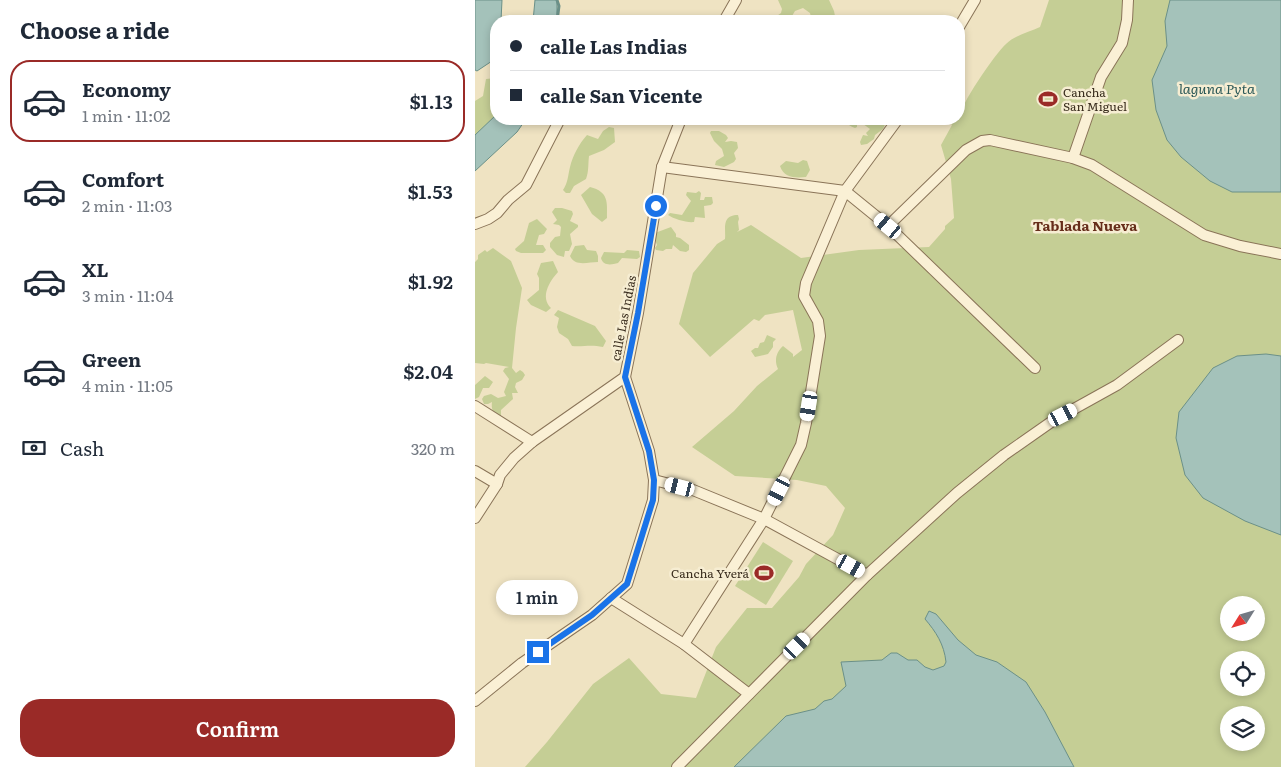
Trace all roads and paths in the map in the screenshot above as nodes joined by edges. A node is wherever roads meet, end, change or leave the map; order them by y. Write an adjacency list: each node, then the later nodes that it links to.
1 (736, 0): 4 (street)
2 (975, 0): 5 (street)
3 (1129, 0): 9 (street)
4 (727, 15)
5 (965, 17)
6 (557, 125): 12 (street)
7 (679, 125): 10 (street, calle Las Indias)
8 (894, 125): 11 (street)
9 (1073, 158): 13 (street); 14 (street)
10 (662, 167): 11 (street); 17 (street, calle Las Indias)
11 (845, 191): 13 (street); 24 (street)
12 (475, 224)
13 (888, 226): 16 (street)
14 (1281, 254)
15 (1178, 340): 25 (street)
16 (1035, 368)
17 (625, 377): 19 (street, calle Las Indias); 21 (street)
18 (475, 406): 19 (street)
19 (532, 442): 22 (street, calle Las Indias)
20 (475, 471): 22 (street)
21 (654, 480): 24 (street); 26 (street)
22 (497, 484): 23 (street, calle Las Indias)
23 (475, 518)
24 (764, 519): 25 (street); 27 (street)
25 (867, 575): 28 (street)
26 (611, 598): 27 (street); 29 (street)
27 (685, 644): 28 (street)
28 (749, 694): 30 (street)
29 (475, 701)
30 (677, 767)

